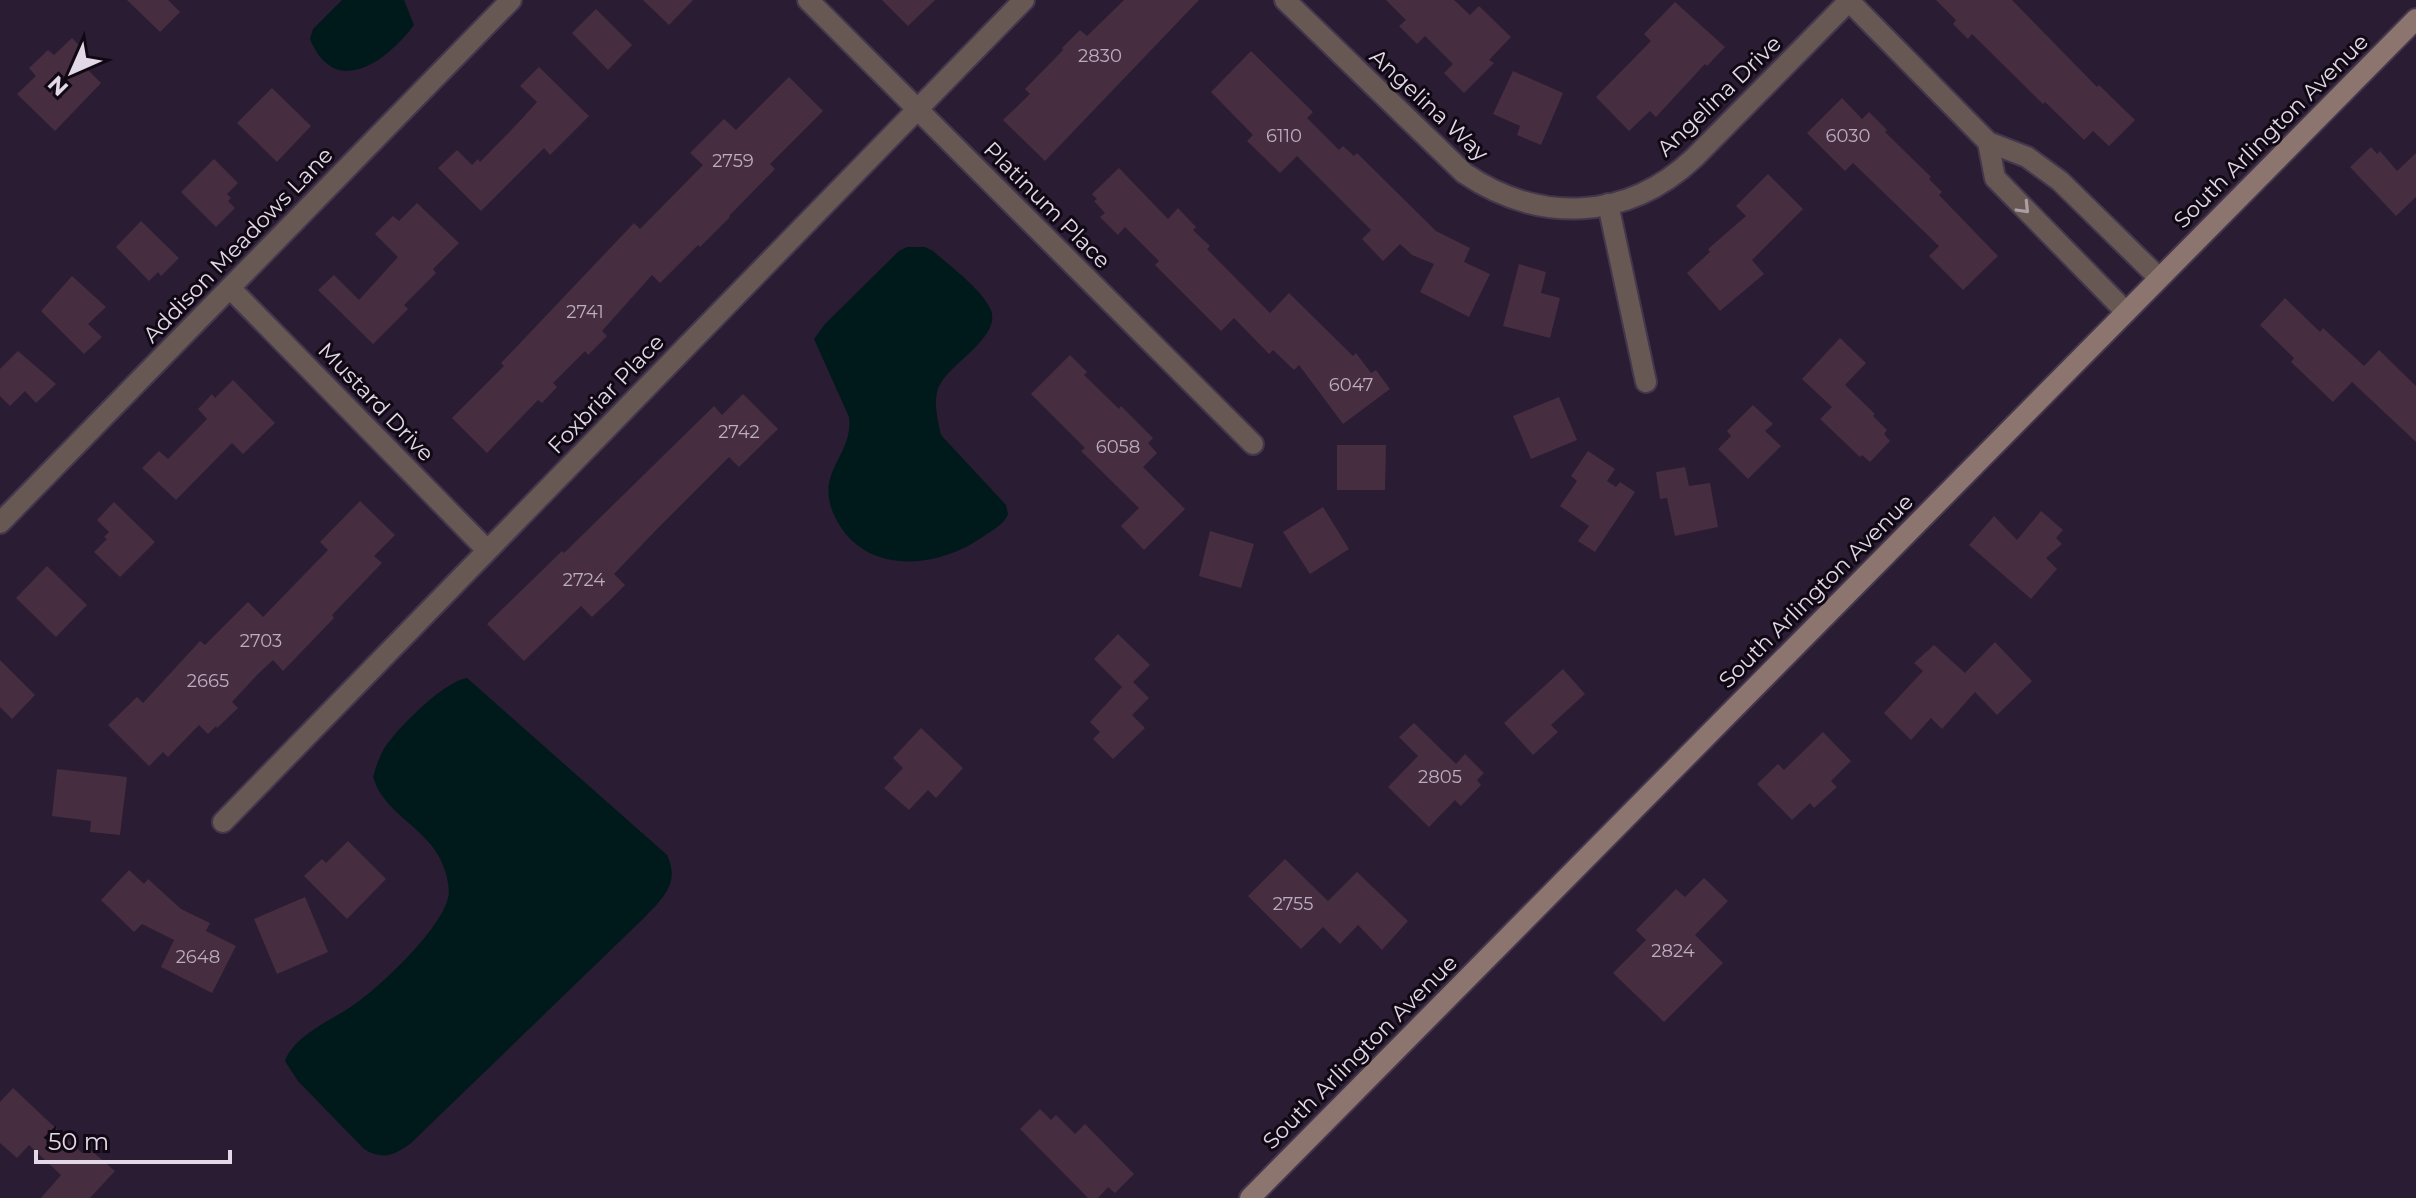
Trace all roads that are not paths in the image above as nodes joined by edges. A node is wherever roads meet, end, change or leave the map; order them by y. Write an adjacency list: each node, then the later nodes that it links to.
1 (511, 0): 11 (street, Addison Meadows Lane)
2 (808, 0): 7 (street, Platinum Place)
3 (1024, 0): 7 (street, Foxbriar Place)
4 (1285, 0): 9 (street, Angelina Way)
5 (1849, 1): 8 (street); 9 (street, Angelina Drive)
6 (2416, 19): 10 (main road, South Arlington Avenue)
7 (918, 109): 14 (street, Platinum Place); 16 (street, Foxbriar Place)
8 (1988, 142): 10 (street); 12 (street, one-way to 12)
9 (1608, 204): 13 (street)
10 (2159, 278): 12 (main road, South Arlington Avenue)
11 (230, 288): 15 (street, Addison Meadows Lane); 16 (street, Mustard Drive)
12 (2126, 312): 18 (main road, South Arlington Avenue)
13 (1646, 382)
14 (1253, 444)
15 (0, 523)
16 (487, 550): 17 (street, Foxbriar Place)
17 (223, 822)
18 (1250, 1198)

